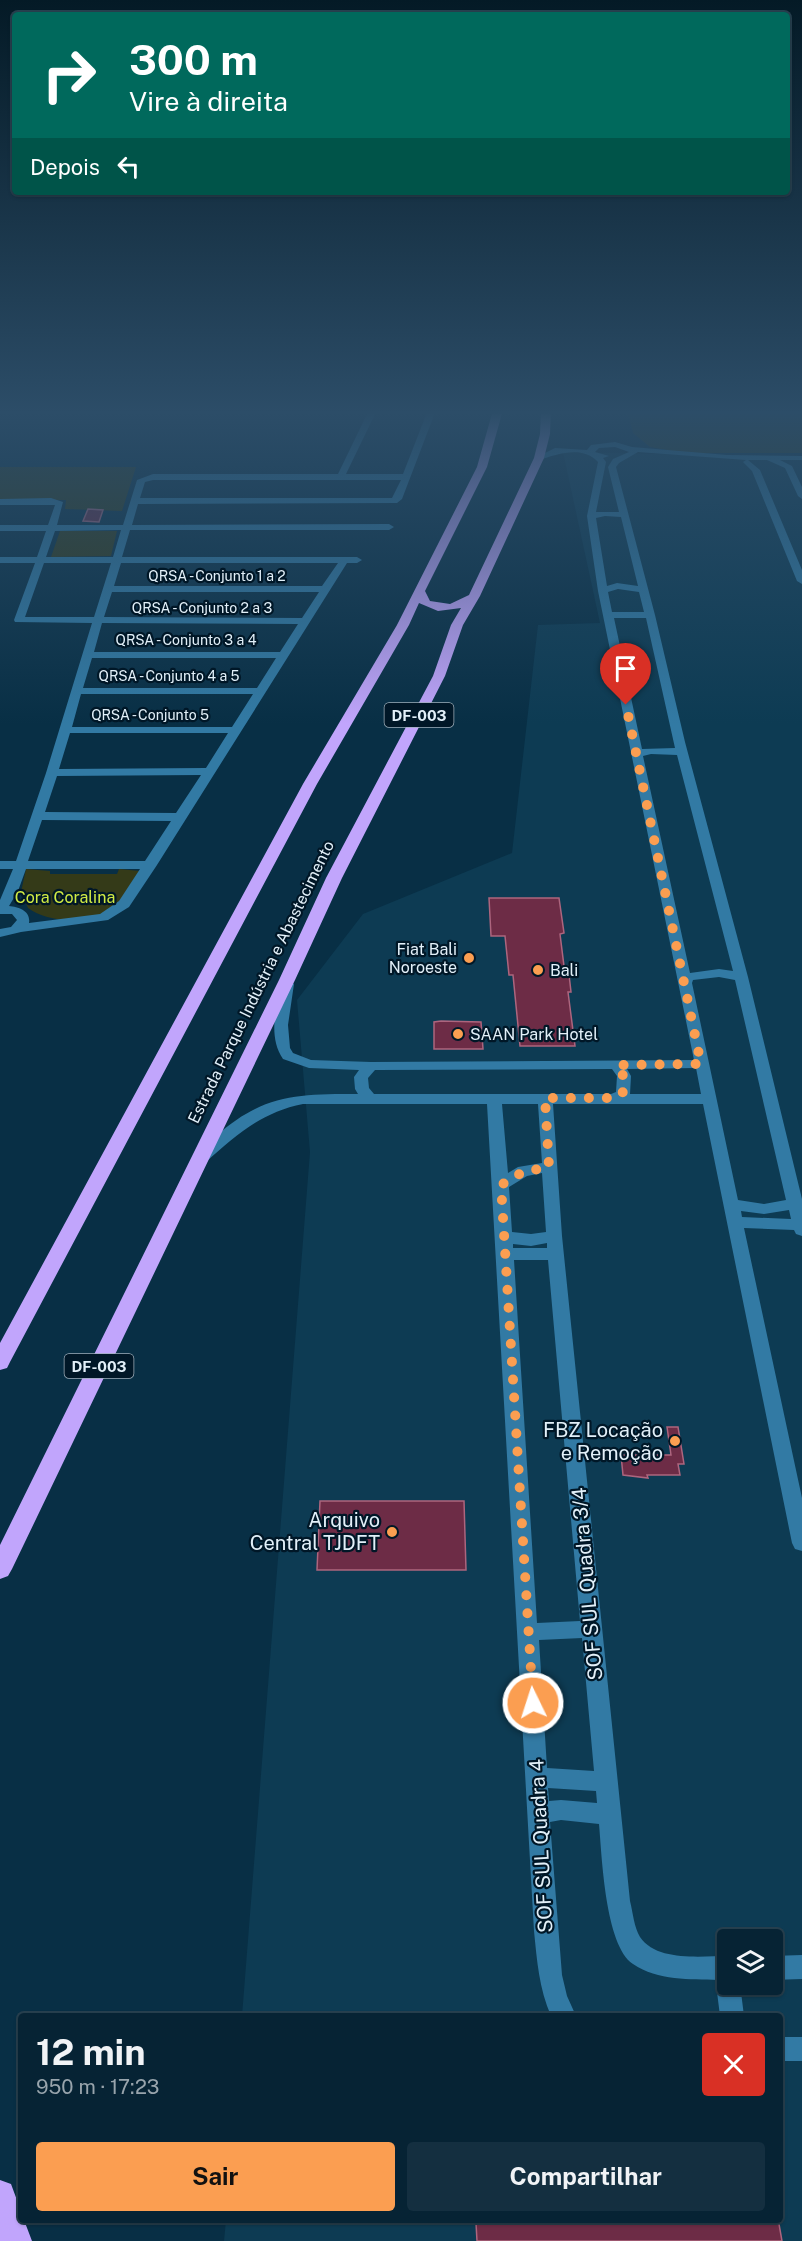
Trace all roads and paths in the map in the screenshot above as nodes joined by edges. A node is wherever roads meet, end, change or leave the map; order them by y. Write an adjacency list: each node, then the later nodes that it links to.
1 (57, 515): 12 (street)
2 (129, 515): 13 (street)
3 (459, 515): 24 (highway, DF-003)
4 (512, 515): 25 (highway, Estrada Parque Indústria e Abastecimento / DF-003)
5 (598, 515): 9 (street)
6 (619, 515): 7 (street)
7 (623, 515): 21 (street)
8 (774, 515): 19 (street)
9 (591, 516): 20 (street)
10 (389, 527): 13 (street)
11 (0, 528): 12 (street)
12 (52, 528): 13 (street); 15 (street)
13 (125, 528): 16 (street)
14 (0, 560): 15 (street)
15 (39, 560): 16 (street); 28 (street, QRSA - Conjunto 2 a 3)
16 (116, 560): 17 (street); 22 (street)
17 (344, 560): 18 (street); 23 (street)
18 (357, 560)
19 (801, 579)
20 (602, 585): 21 (street); 26 (street)
21 (642, 585): 27 (street)
22 (108, 589): 23 (street, QRSA - Conjunto 1 a 2); 28 (street)
23 (326, 589): 29 (street)
24 (420, 592): 25 (highway); 30 (highway, DF-003)
25 (474, 596): 31 (highway, Estrada Parque Indústria e Abastecimento / DF-003)
26 (608, 615): 27 (street); 38 (street)
27 (650, 615): 39 (street)
28 (98, 621): 29 (street, QRSA - Conjunto 2 a 3); 32 (street)
29 (305, 621): 33 (street)
30 (404, 625): 31 (highway); 72 (highway, DF-003)
31 (457, 626): 54 (highway, Estrada Parque Indústria e Abastecimento / DF-003)
32 (88, 655): 33 (street, QRSA - Conjunto 3 a 4); 34 (street)
33 (285, 655): 35 (street)
34 (78, 691): 35 (street, QRSA - Conjunto 4 a 5); 36 (street)
35 (260, 691): 37 (street)
36 (66, 730): 37 (street, QRSA - Conjunto 5); 42 (street)
37 (234, 730): 41 (street)
38 (634, 741): 39 (street); 40 (street)
39 (680, 747): 40 (street); 52 (street)
40 (636, 754): 51 (street)
41 (207, 771): 42 (street); 44 (street)
42 (52, 773): 43 (street)
43 (38, 816): 44 (street); 47 (street)
44 (180, 817): 45 (street)
45 (151, 864): 47 (street); 50 (street)
46 (0, 865): 47 (street)
47 (21, 865): 48 (street)
48 (12, 891): 49 (street); 50 (street)
49 (0, 910): 50 (street)
50 (11, 927)
51 (679, 958): 52 (street); 55 (street)
52 (736, 961): 53 (street)
53 (741, 977): 55 (street); 67 (street)
54 (287, 980): 58 (street); 64 (highway, Estrada Parque Indústria e Abastecimento / DF-003)
55 (684, 984): 56 (street)
56 (701, 1064): 57 (street); 63 (street)
57 (617, 1065): 58 (street); 62 (street)
58 (371, 1066): 59 (street)
59 (369, 1098): 60 (street); 64 (street)
60 (494, 1098): 61 (street); 66 (street, SOF SUL Quadra 4)
61 (545, 1098): 62 (street); 65 (street, SOF SUL Quadra 3/4)
62 (616, 1098): 63 (street)
63 (708, 1099): 68 (street)
64 (196, 1163): 74 (highway, Estrada Parque Indústria e Abastecimento / DF-003)
65 (549, 1167): 66 (street); 70 (street, SOF SUL Quadra 3/4)
66 (501, 1185): 71 (street, SOF SUL Quadra 4)
67 (795, 1204): 68 (street); 69 (street)
68 (734, 1214): 69 (street); 73 (street)
69 (801, 1228)
70 (555, 1245): 71 (street); 75 (street, SOF SUL Quadra 3/4)
71 (505, 1246): 76 (street, SOF SUL Quadra 4)
72 (0, 1362)
73 (802, 1543)
74 (0, 1569)
75 (591, 1629): 76 (street); 78 (street, SOF SUL Quadra 3/4)
76 (529, 1632): 77 (street, SOF SUL Quadra 4)
77 (537, 1775): 78 (street); 79 (street, SOF SUL Quadra 4)
78 (606, 1781): 80 (street, SOF SUL Quadra 3/4)
79 (539, 1813): 80 (street); 85 (street, SOF SUL Quadra 4)
80 (609, 1815): 83 (street, SOF SUL Quadra 3/4)
81 (802, 1967): 82 (street)
82 (783, 1968)
83 (717, 1973)
84 (729, 1995): 86 (street)
85 (562, 2013)
86 (732, 2013)
87 (783, 2049): 88 (street)
88 (802, 2049)
89 (0, 2195): 90 (highway)
90 (16, 2241)

